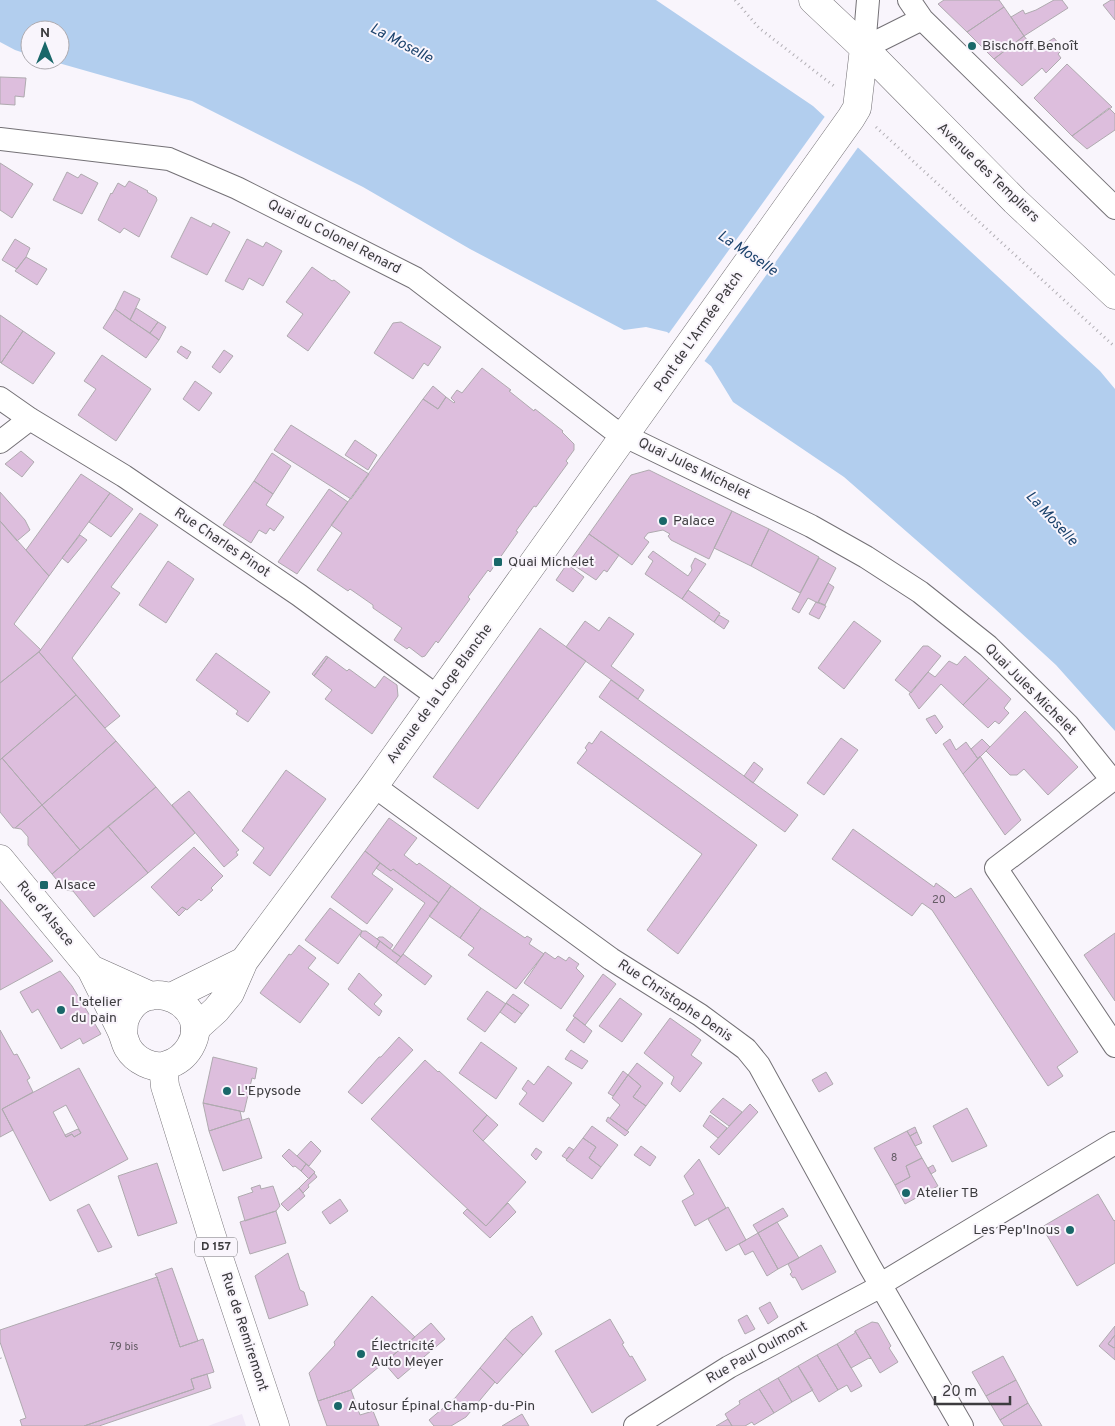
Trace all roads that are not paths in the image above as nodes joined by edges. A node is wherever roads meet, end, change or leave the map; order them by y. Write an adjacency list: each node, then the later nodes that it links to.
1 (813, 0): 5 (street, Avenue des Templiers)
2 (868, 0): 5 (street)
3 (909, 0): 4 (street)
4 (922, 19): 5 (street); 7 (street)
5 (864, 48): 8 (street, Avenue des Templiers); 11 (street, Pont de L'Armée Patch)
6 (0, 139): 11 (street, Quai du Colonel Renard)
7 (1115, 208)
8 (1115, 296)
9 (0, 398): 10 (street, Rue Charles Pinot)
10 (30, 418): 12 (street); 13 (street, Rue Charles Pinot)
11 (629, 430): 13 (street, Avenue de la Loge Blanche); 21 (street, Quai Jules Michelet)
12 (0, 442)
13 (438, 697): 14 (street, Avenue de la Loge Blanche)
14 (374, 786): 16 (street, Avenue de la Loge Blanche); 24 (street, Rue Christophe Denis)
15 (0, 858): 17 (street, Rue d'Alsace)
16 (244, 962): 18 (street, Avenue de la Loge Blanche); 19 (street, Avenue de la Loge Blanche)
17 (91, 969): 18 (street, Rue d'Alsace); 20 (street, Rue d'Alsace)
18 (161, 997): 19 (street); 20 (street)
19 (195, 1029): 22 (street)
20 (123, 1034): 22 (street)
21 (1115, 1046)
22 (163, 1066): 25 (street, Rue de Remiremont / D 157)
23 (1115, 1143): 24 (street)
24 (881, 1284): 26 (street, Rue Paul Oulmont); 27 (street, Rue Christophe Denis)
25 (275, 1426)
26 (635, 1426)
27 (962, 1426)

